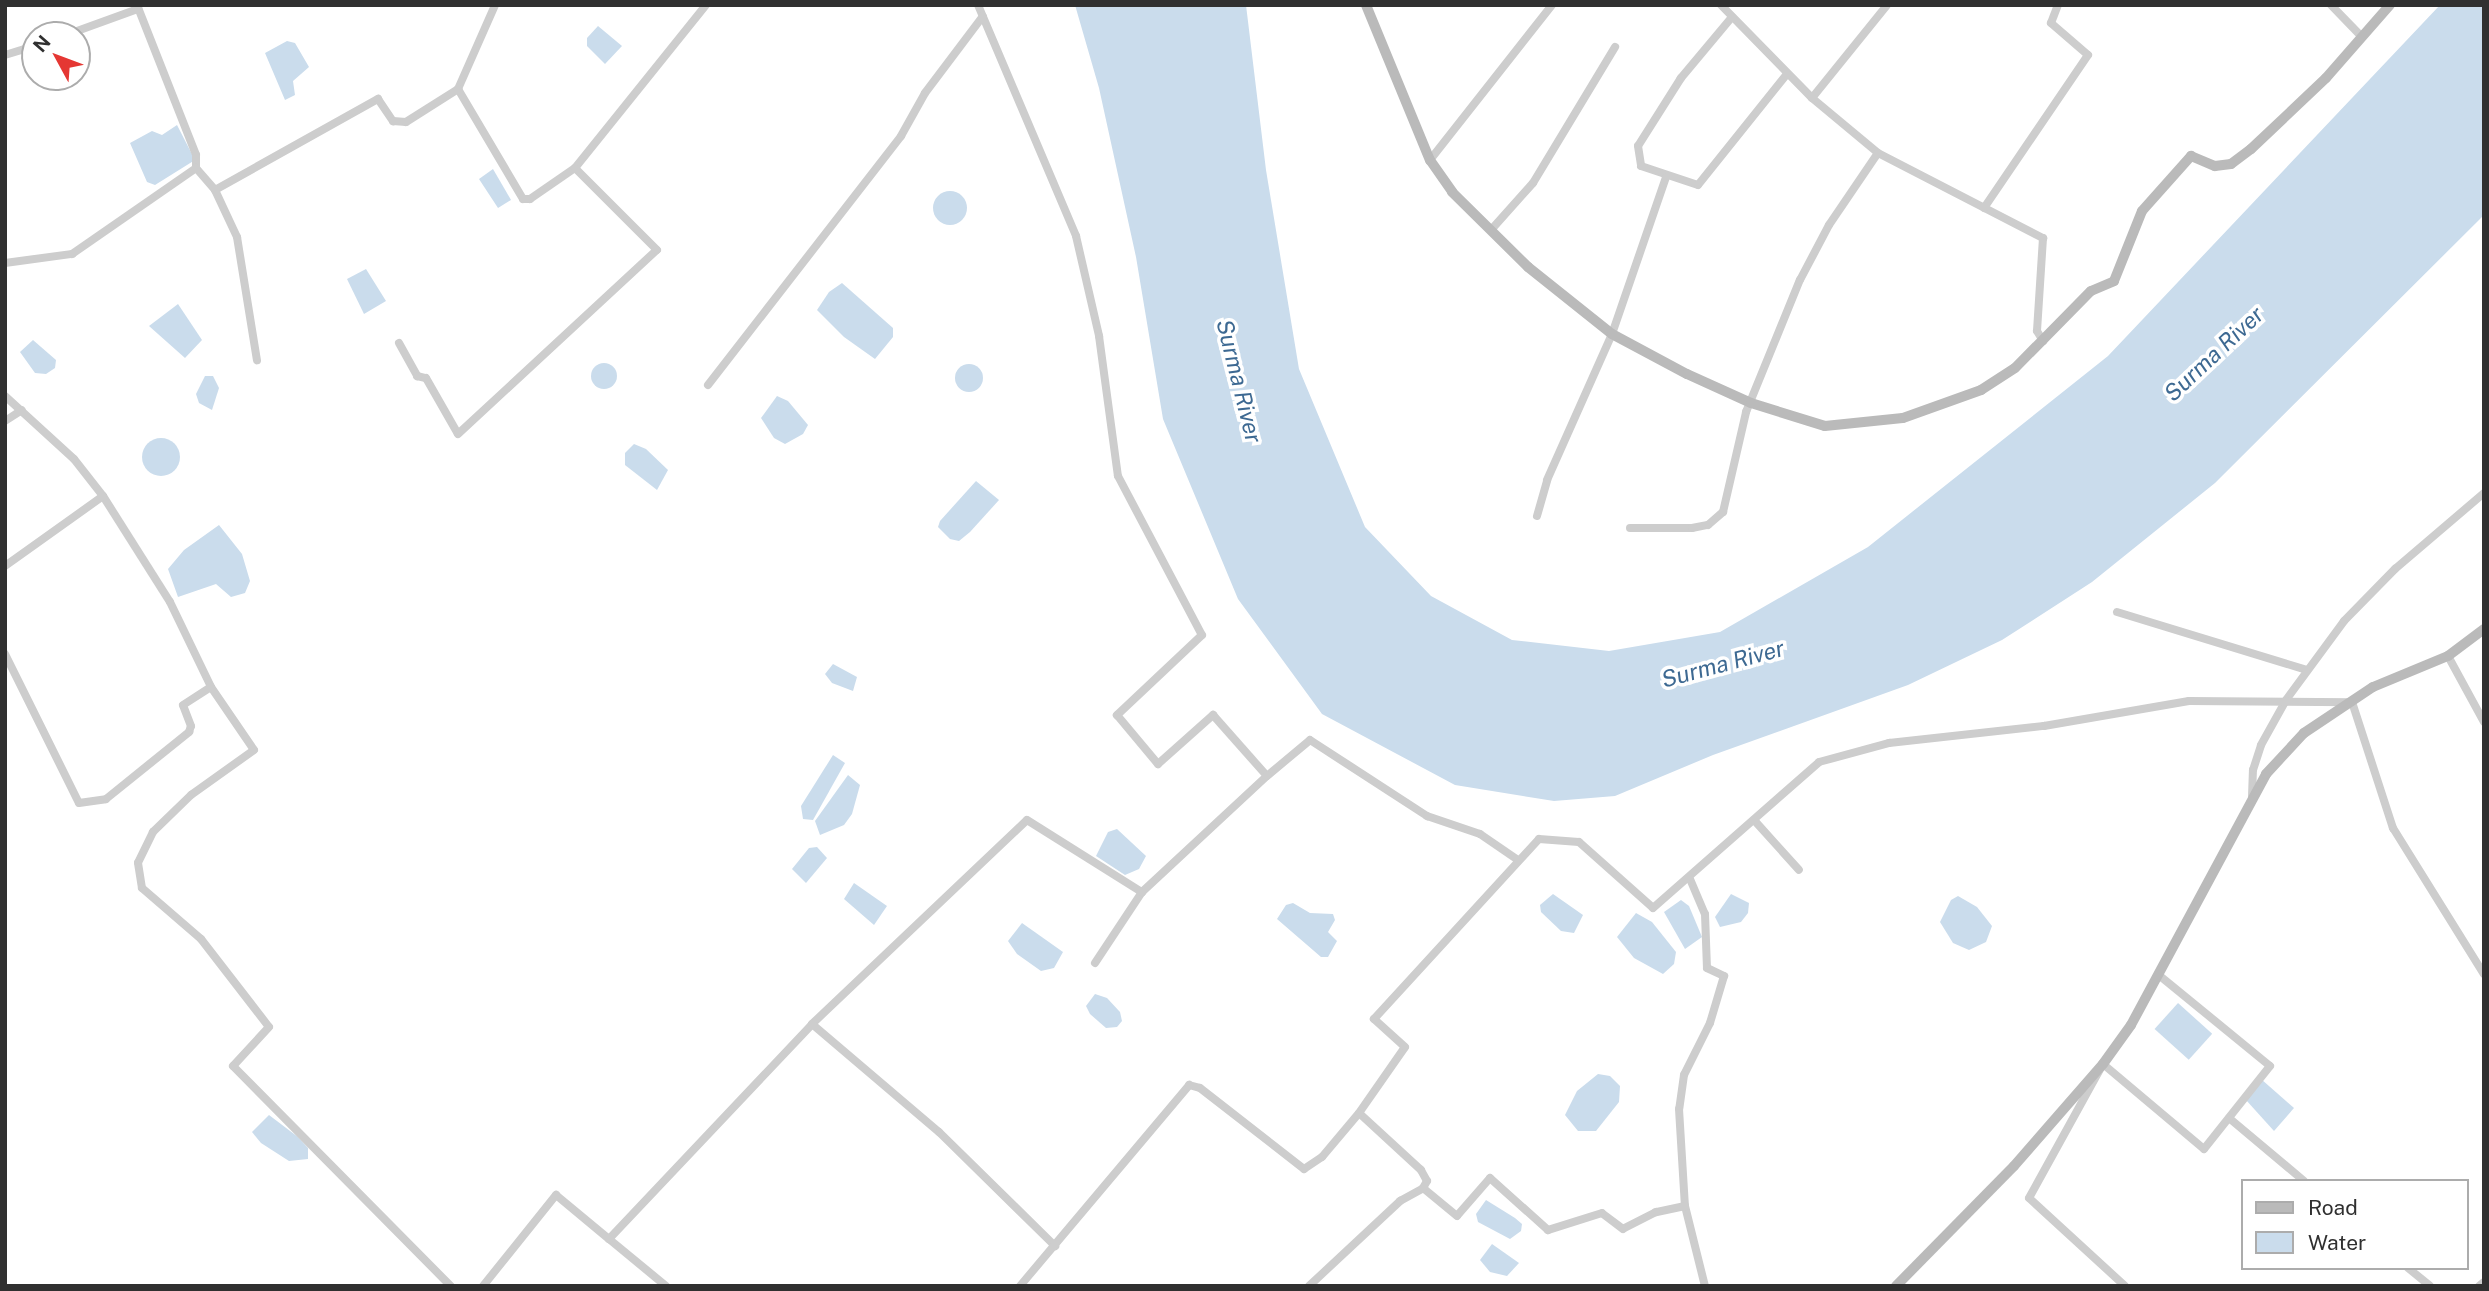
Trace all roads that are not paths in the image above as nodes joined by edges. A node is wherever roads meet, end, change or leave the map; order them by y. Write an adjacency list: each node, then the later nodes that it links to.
1 (495, 5): 18 (street)
2 (706, 5): 23 (street)
3 (978, 5): 12 (street)
4 (1366, 5): 21 (street)
5 (1552, 5): 21 (street)
6 (1721, 5): 13 (street)
7 (1887, 5): 19 (street)
8 (2058, 5): 26 (street)
9 (2331, 5): 15 (street)
10 (2390, 5): 15 (street)
11 (138, 7): 14 (street); 22 (street)
12 (983, 16): 33 (street); 52 (street)
13 (1732, 17): 17 (street); 24 (street)
14 (91, 25)
15 (2361, 36): 30 (street)
16 (1615, 47): 27 (street)
17 (1787, 74): 19 (street); 24 (street)
18 (458, 89): 23 (street); 25 (street)
19 (1812, 98): 20 (street)
20 (1878, 153): 26 (street); 35 (street)
21 (1430, 160): 27 (street)
22 (196, 168): 25 (street); 28 (street)
23 (575, 168): 31 (street)
24 (1666, 177): 29 (street)
25 (215, 190): 32 (street)
26 (1984, 208): 30 (street)
27 (1491, 230): 29 (street)
28 (5, 263)
29 (1612, 334): 35 (street); 40 (street)
30 (2043, 341): 35 (street)
31 (399, 343)
32 (257, 360)
33 (708, 385)
34 (5, 396): 36 (street)
35 (1751, 402): 41 (street)
36 (22, 410): 37 (street); 39 (street)
37 (5, 421)
38 (2484, 493): 47 (street)
39 (103, 496): 42 (street); 48 (street)
40 (1536, 516)
41 (1630, 528)
42 (5, 566)
43 (2117, 612): 47 (street)
44 (2484, 629): 46 (street)
45 (5, 654): 48 (street)
46 (2448, 656): 50 (street); 51 (street)
47 (2307, 670): 49 (street)
48 (211, 687): 73 (street)
49 (2286, 701): 50 (street); 53 (street); 54 (street)
50 (2351, 702): 53 (street); 60 (street)
51 (2484, 722)
52 (1267, 776): 55 (street); 58 (street)
53 (2252, 799): 61 (street)
54 (1754, 820): 56 (street); 57 (street)
55 (1518, 860): 57 (street); 64 (street)
56 (1799, 870)
57 (1690, 879): 68 (street)
58 (1142, 892): 59 (street); 62 (street)
59 (1095, 963)
60 (2484, 974)
61 (2159, 975): 63 (street); 65 (street)
62 (812, 1024): 69 (street); 70 (street)
63 (2104, 1064): 65 (street); 79 (street); 80 (street)
64 (1359, 1113): 67 (street); 70 (street)
65 (2229, 1118): 66 (street)
66 (2302, 1179)
67 (1423, 1188): 68 (street); 77 (street)
68 (1685, 1206): 78 (street)
69 (609, 1239): 74 (street); 75 (street)
70 (1055, 1246): 76 (street)
71 (2410, 1270): 81 (street)
72 (2484, 1282): 82 (street)
73 (452, 1286)
74 (484, 1286)
75 (666, 1286)
76 (1020, 1286)
77 (1309, 1286)
78 (1704, 1286)
79 (1896, 1286)
80 (2125, 1286)
81 (2430, 1286)
82 (2479, 1286)

